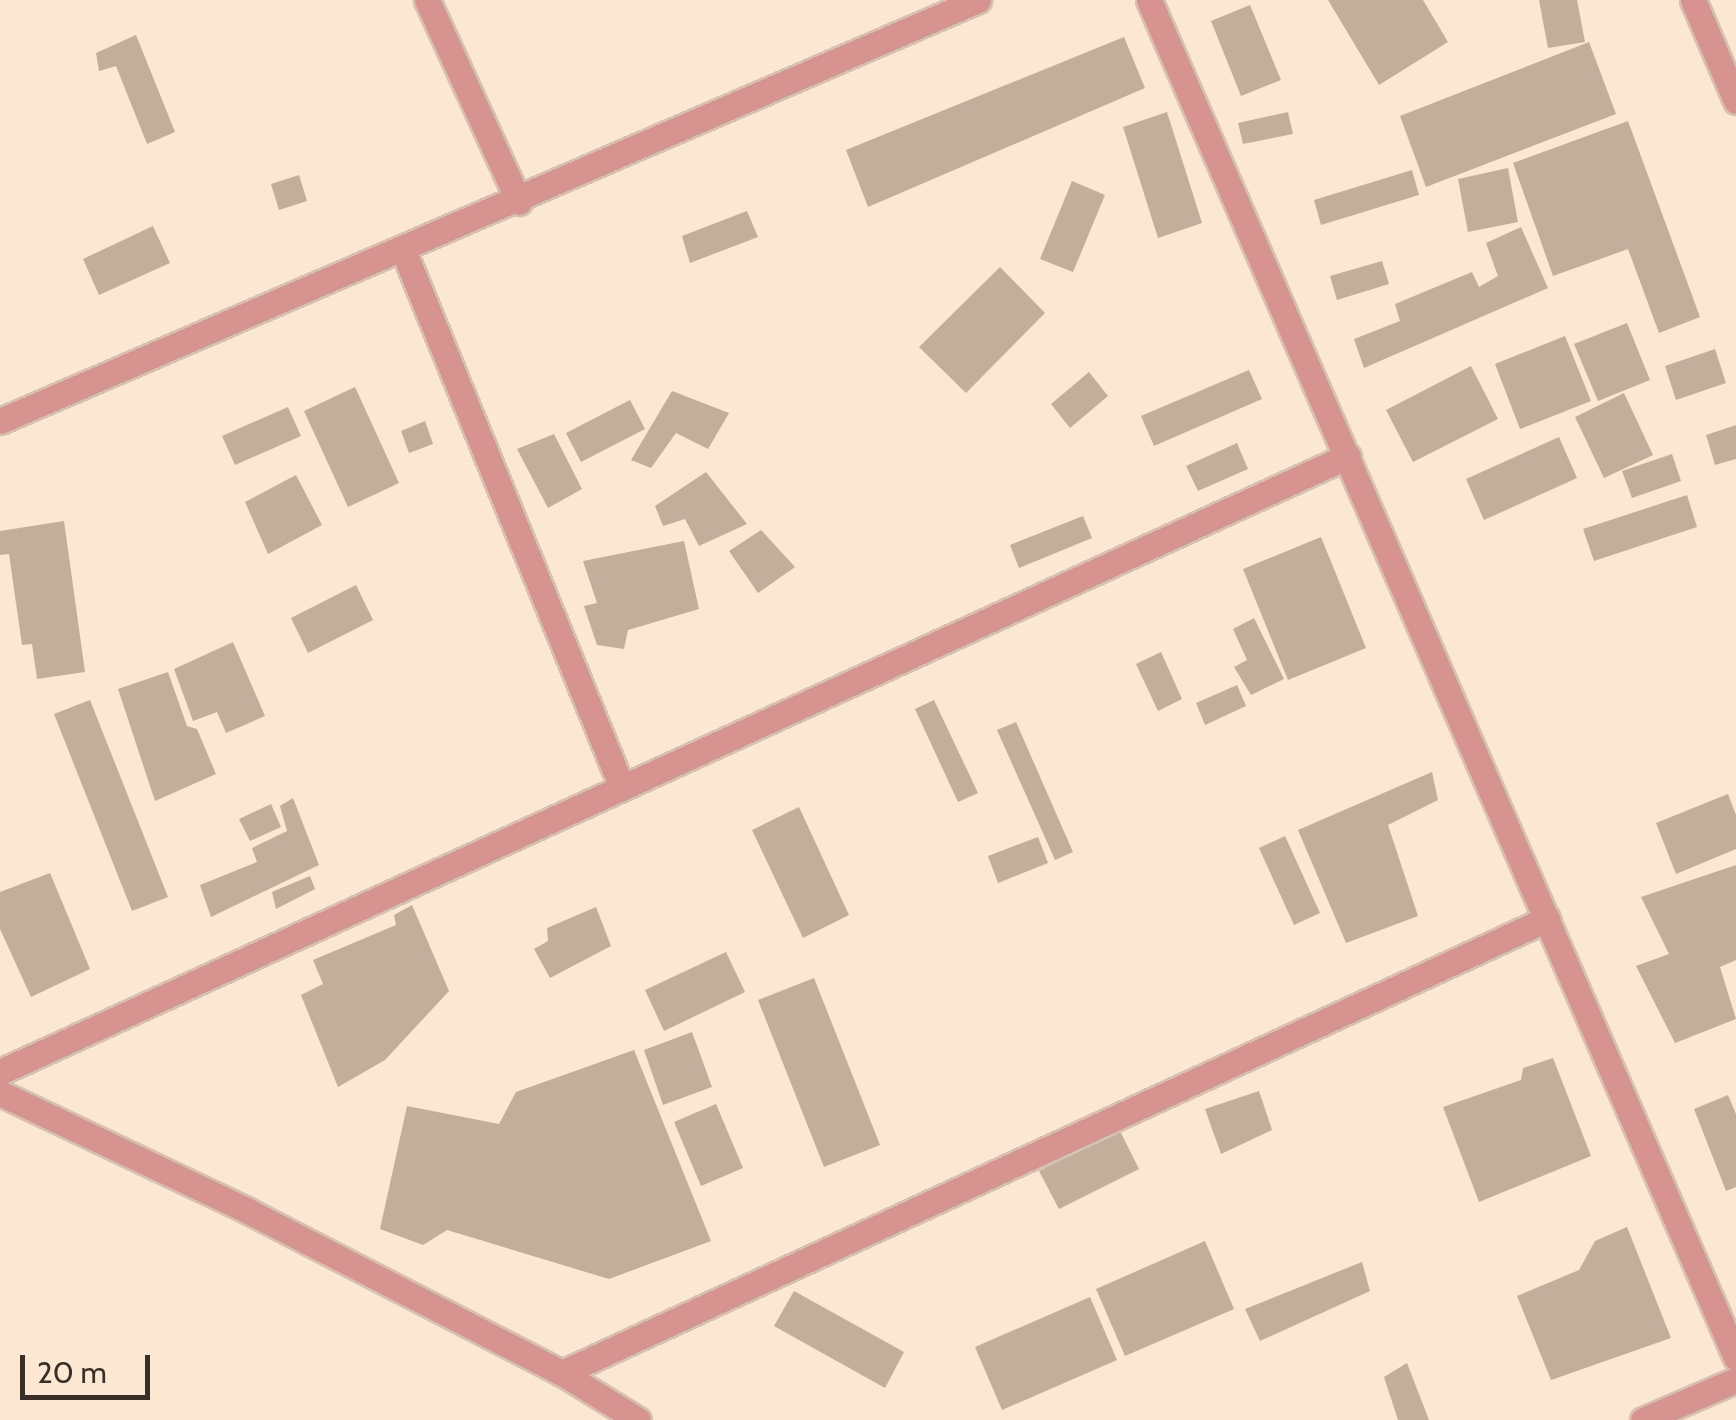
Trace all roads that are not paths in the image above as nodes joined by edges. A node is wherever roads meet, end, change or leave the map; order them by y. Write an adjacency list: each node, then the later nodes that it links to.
1 (428, 0): 6 (street)
2 (978, 0): 6 (street)
3 (1148, 0): 9 (street)
4 (1693, 0): 5 (street)
5 (1736, 101)
6 (518, 202): 7 (street)
7 (404, 252): 8 (street); 10 (street)
8 (0, 421)
9 (1348, 456): 10 (street); 11 (street)
10 (621, 785): 12 (street)
11 (1547, 919): 14 (street); 15 (street)
12 (0, 1072)
13 (0, 1093): 15 (street)
14 (1736, 1358)
15 (562, 1373): 17 (street)
16 (1736, 1380): 18 (street)
17 (638, 1420)
18 (1644, 1420)

